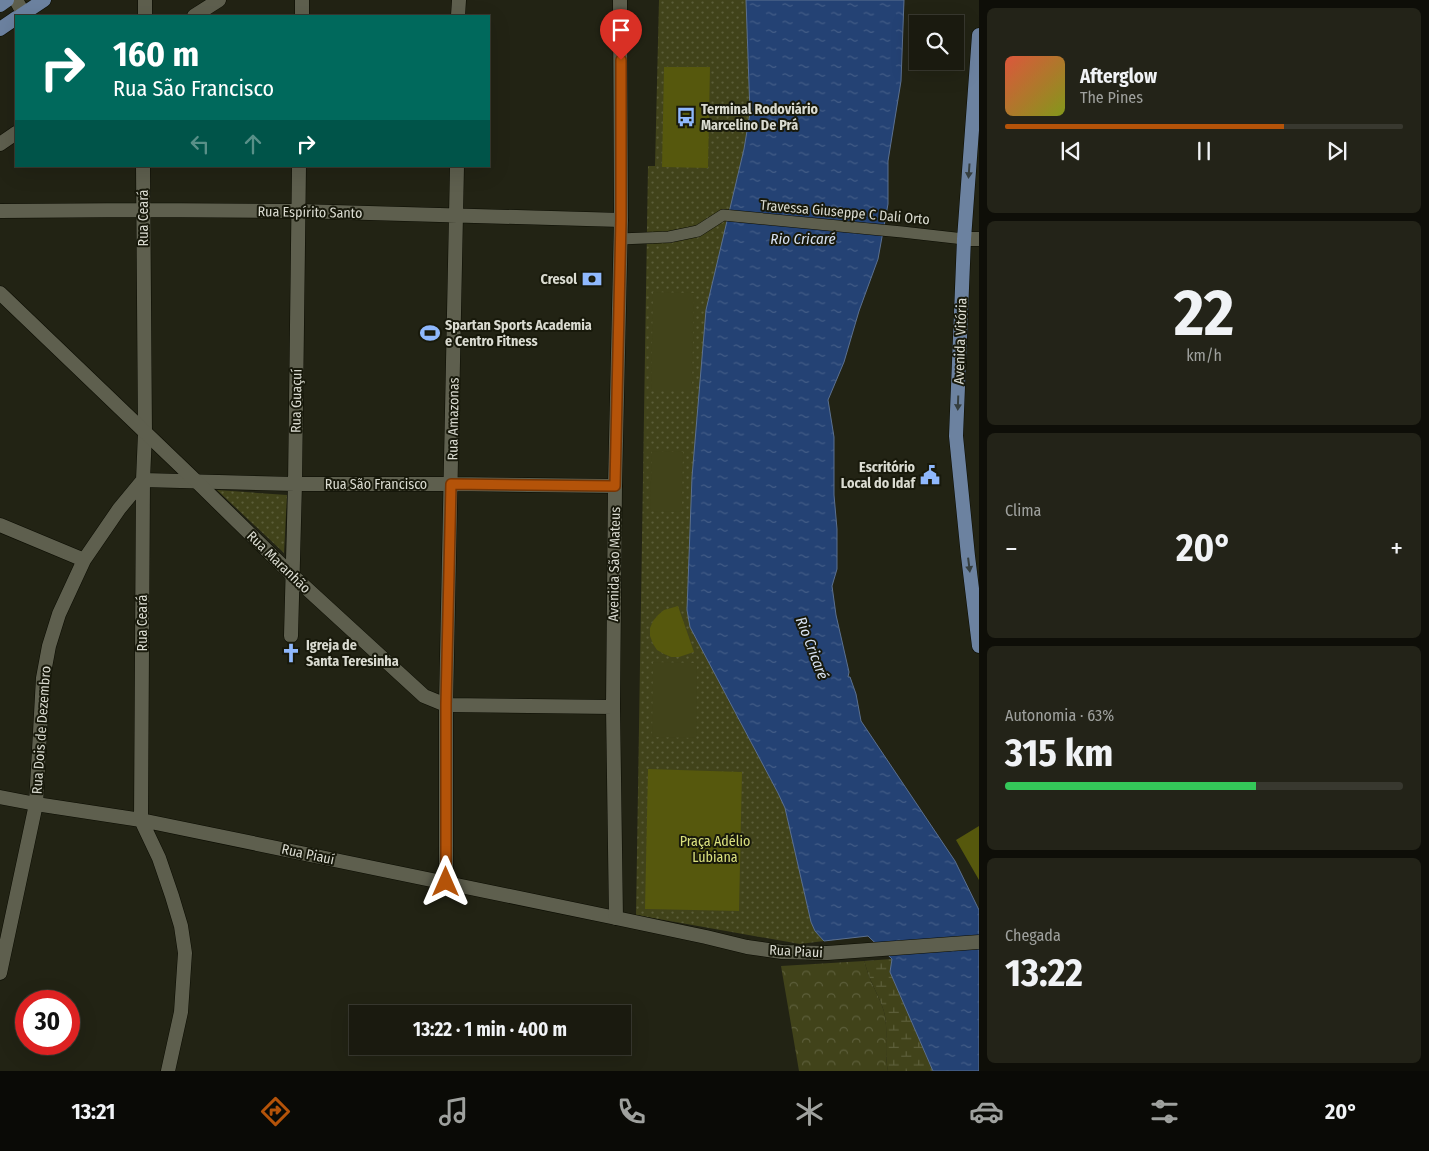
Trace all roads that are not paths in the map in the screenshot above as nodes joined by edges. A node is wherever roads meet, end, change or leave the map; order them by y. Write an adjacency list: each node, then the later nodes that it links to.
1 (7, 0): 9 (main road)
2 (16, 0): 10 (street)
3 (44, 0): 11 (main road)
4 (145, 0): 12 (street)
5 (219, 0): 13 (street)
6 (302, 0): 14 (street)
7 (459, 0): 15 (street)
8 (620, 0): 28 (street, Avenida São Mateus)
9 (0, 5)
10 (21, 15)
11 (22, 15)
12 (145, 15)
13 (196, 15)
14 (302, 15)
15 (458, 15)
16 (15, 20): 17 (main road)
17 (0, 29)
18 (979, 35): 30 (main road, Avenida Vitória, one-way to 30)
19 (15, 134): 20 (street)
20 (0, 144)
21 (143, 167): 24 (street, Rua Ceará)
22 (299, 167): 26 (street, Rua Guaçuí)
23 (457, 167): 27 (street, Rua Amazonas)
24 (143, 210): 25 (street, Rua Espírito Santo); 26 (street, Rua Espírito Santo); 33 (street, Rua Ceará)
25 (0, 211)
26 (298, 211): 27 (street, Rua Espírito Santo); 36 (street, Rua Guaçuí)
27 (457, 215): 28 (street, Rua Espírito Santo); 37 (street, Rua Amazonas)
28 (621, 220): 29 (street, Avenida São Mateus)
29 (620, 239): 30 (street, Travessa Giuseppe C Dali Orto); 38 (street, Avenida São Mateus)
30 (964, 239): 31 (street); 43 (main road, Avenida Vitória, one-way to 43)
31 (979, 239)
32 (0, 293): 33 (street, Rua Maranhão)
33 (145, 433): 34 (street, Rua Ceará); 35 (street, Rua Maranhão)
34 (142, 480): 35 (street, Rua São Francisco); 40 (street, Rua Dois de Dezembro); 48 (street, Rua Ceará)
35 (196, 481): 36 (street, Rua São Francisco); 41 (street, Rua Maranhão)
36 (295, 484): 37 (street, Rua São Francisco); 41 (street, Rua Guaçuí)
37 (451, 484): 38 (street, Rua São Francisco); 44 (street, Rua Amazonas)
38 (615, 486): 45 (street, Avenida São Mateus)
39 (0, 525): 40 (street)
40 (84, 560): 47 (street, Rua Dois de Dezembro)
41 (292, 575): 42 (street, Rua Guaçuí); 44 (street, Rua Maranhão)
42 (291, 636)
43 (979, 646)
44 (446, 704): 45 (street, Rua Maranhão); 49 (street, Rua Amazonas)
45 (613, 707): 50 (street, Avenida São Mateus)
46 (0, 797): 47 (street, Rua Piauí)
47 (36, 804): 48 (street, Rua Piauí); 52 (street, Rua Dois de Dezembro)
48 (141, 820): 49 (street, Rua Piauí); 53 (street, Rua Ceará)
49 (446, 882): 50 (street, Rua Piauí)
50 (616, 918): 51 (street, Rua Piaui)
51 (979, 942)
52 (0, 973)
53 (168, 1071)

